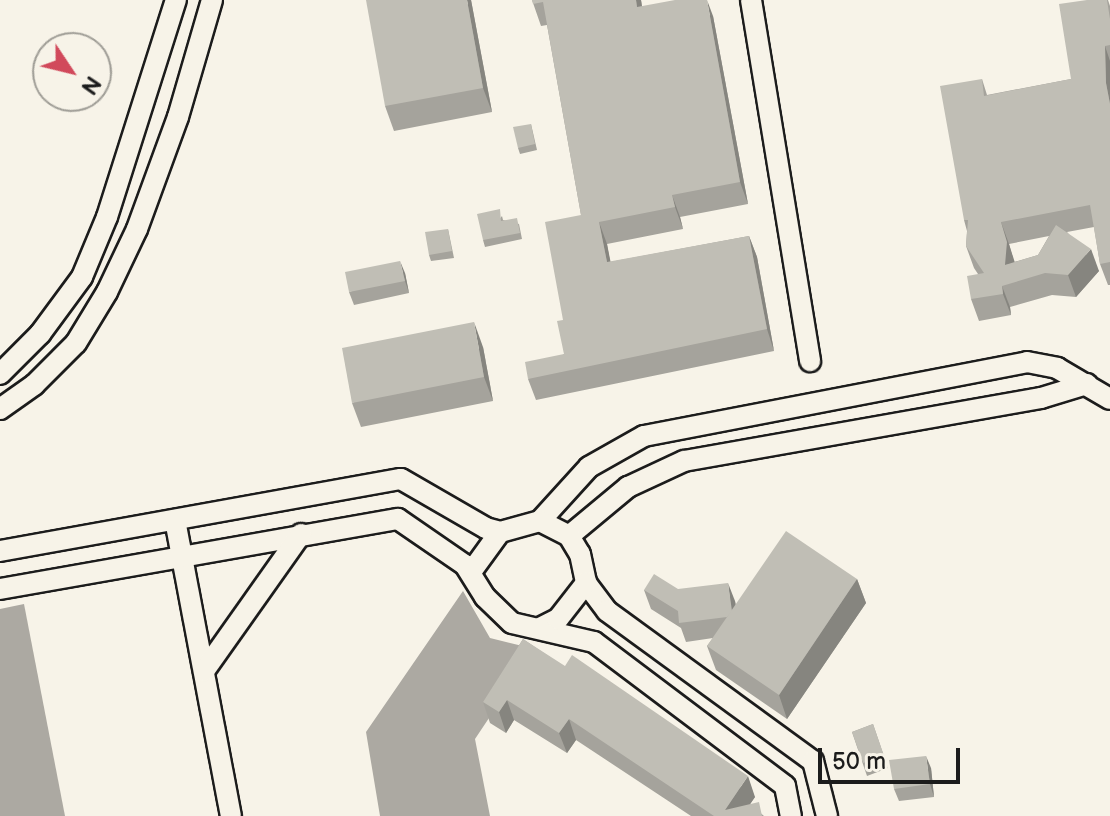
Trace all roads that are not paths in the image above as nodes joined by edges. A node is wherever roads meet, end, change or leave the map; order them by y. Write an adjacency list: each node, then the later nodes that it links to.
1 (176, 0): 5 (street)
2 (212, 0): 8 (street)
3 (751, 0): 4 (street)
4 (810, 361)
5 (0, 374)
6 (1087, 384): 7 (street); 10 (street); 13 (street)
7 (1110, 399)
8 (0, 409)
9 (175, 520): 11 (street); 14 (street); 15 (street)
10 (540, 521): 11 (street); 13 (street)
11 (500, 532): 16 (street)
12 (301, 534): 15 (street); 16 (street); 20 (street)
13 (569, 536): 17 (street)
14 (0, 551)
15 (181, 554): 18 (street); 20 (street)
16 (471, 572): 19 (street)
17 (586, 583): 19 (street); 23 (street)
18 (0, 589)
19 (540, 628): 22 (street)
20 (204, 671): 21 (street)
21 (231, 816)
22 (791, 816)
23 (827, 816)

